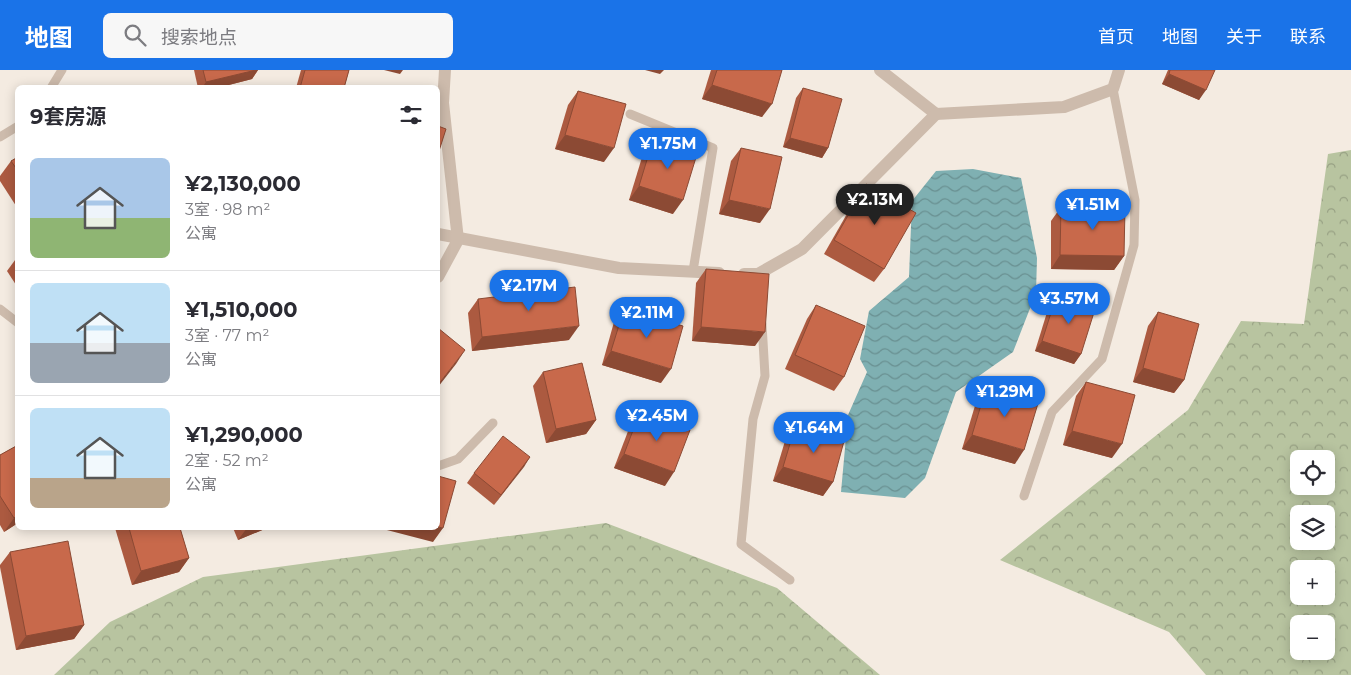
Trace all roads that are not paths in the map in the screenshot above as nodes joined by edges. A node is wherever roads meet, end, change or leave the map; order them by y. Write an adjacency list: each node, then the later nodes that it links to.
1 (62, 70): 5 (lane)
2 (445, 70): 12 (street)
3 (880, 70): 8 (street)
4 (1119, 70): 6 (street)
5 (54, 85)
6 (1113, 89): 8 (street); 20 (lane)
7 (630, 114): 13 (lane)
8 (936, 114): 13 (street)
9 (15, 128): 10 (lane)
10 (0, 137)
11 (440, 235): 12 (street)
12 (458, 240): 13 (street); 14 (street)
13 (693, 271)
14 (440, 273)
15 (0, 309): 17 (lane)
16 (761, 311): 21 (lane)
17 (15, 321)
18 (493, 423): 19 (lane)
19 (440, 465)
20 (1024, 496)
21 (790, 580)

